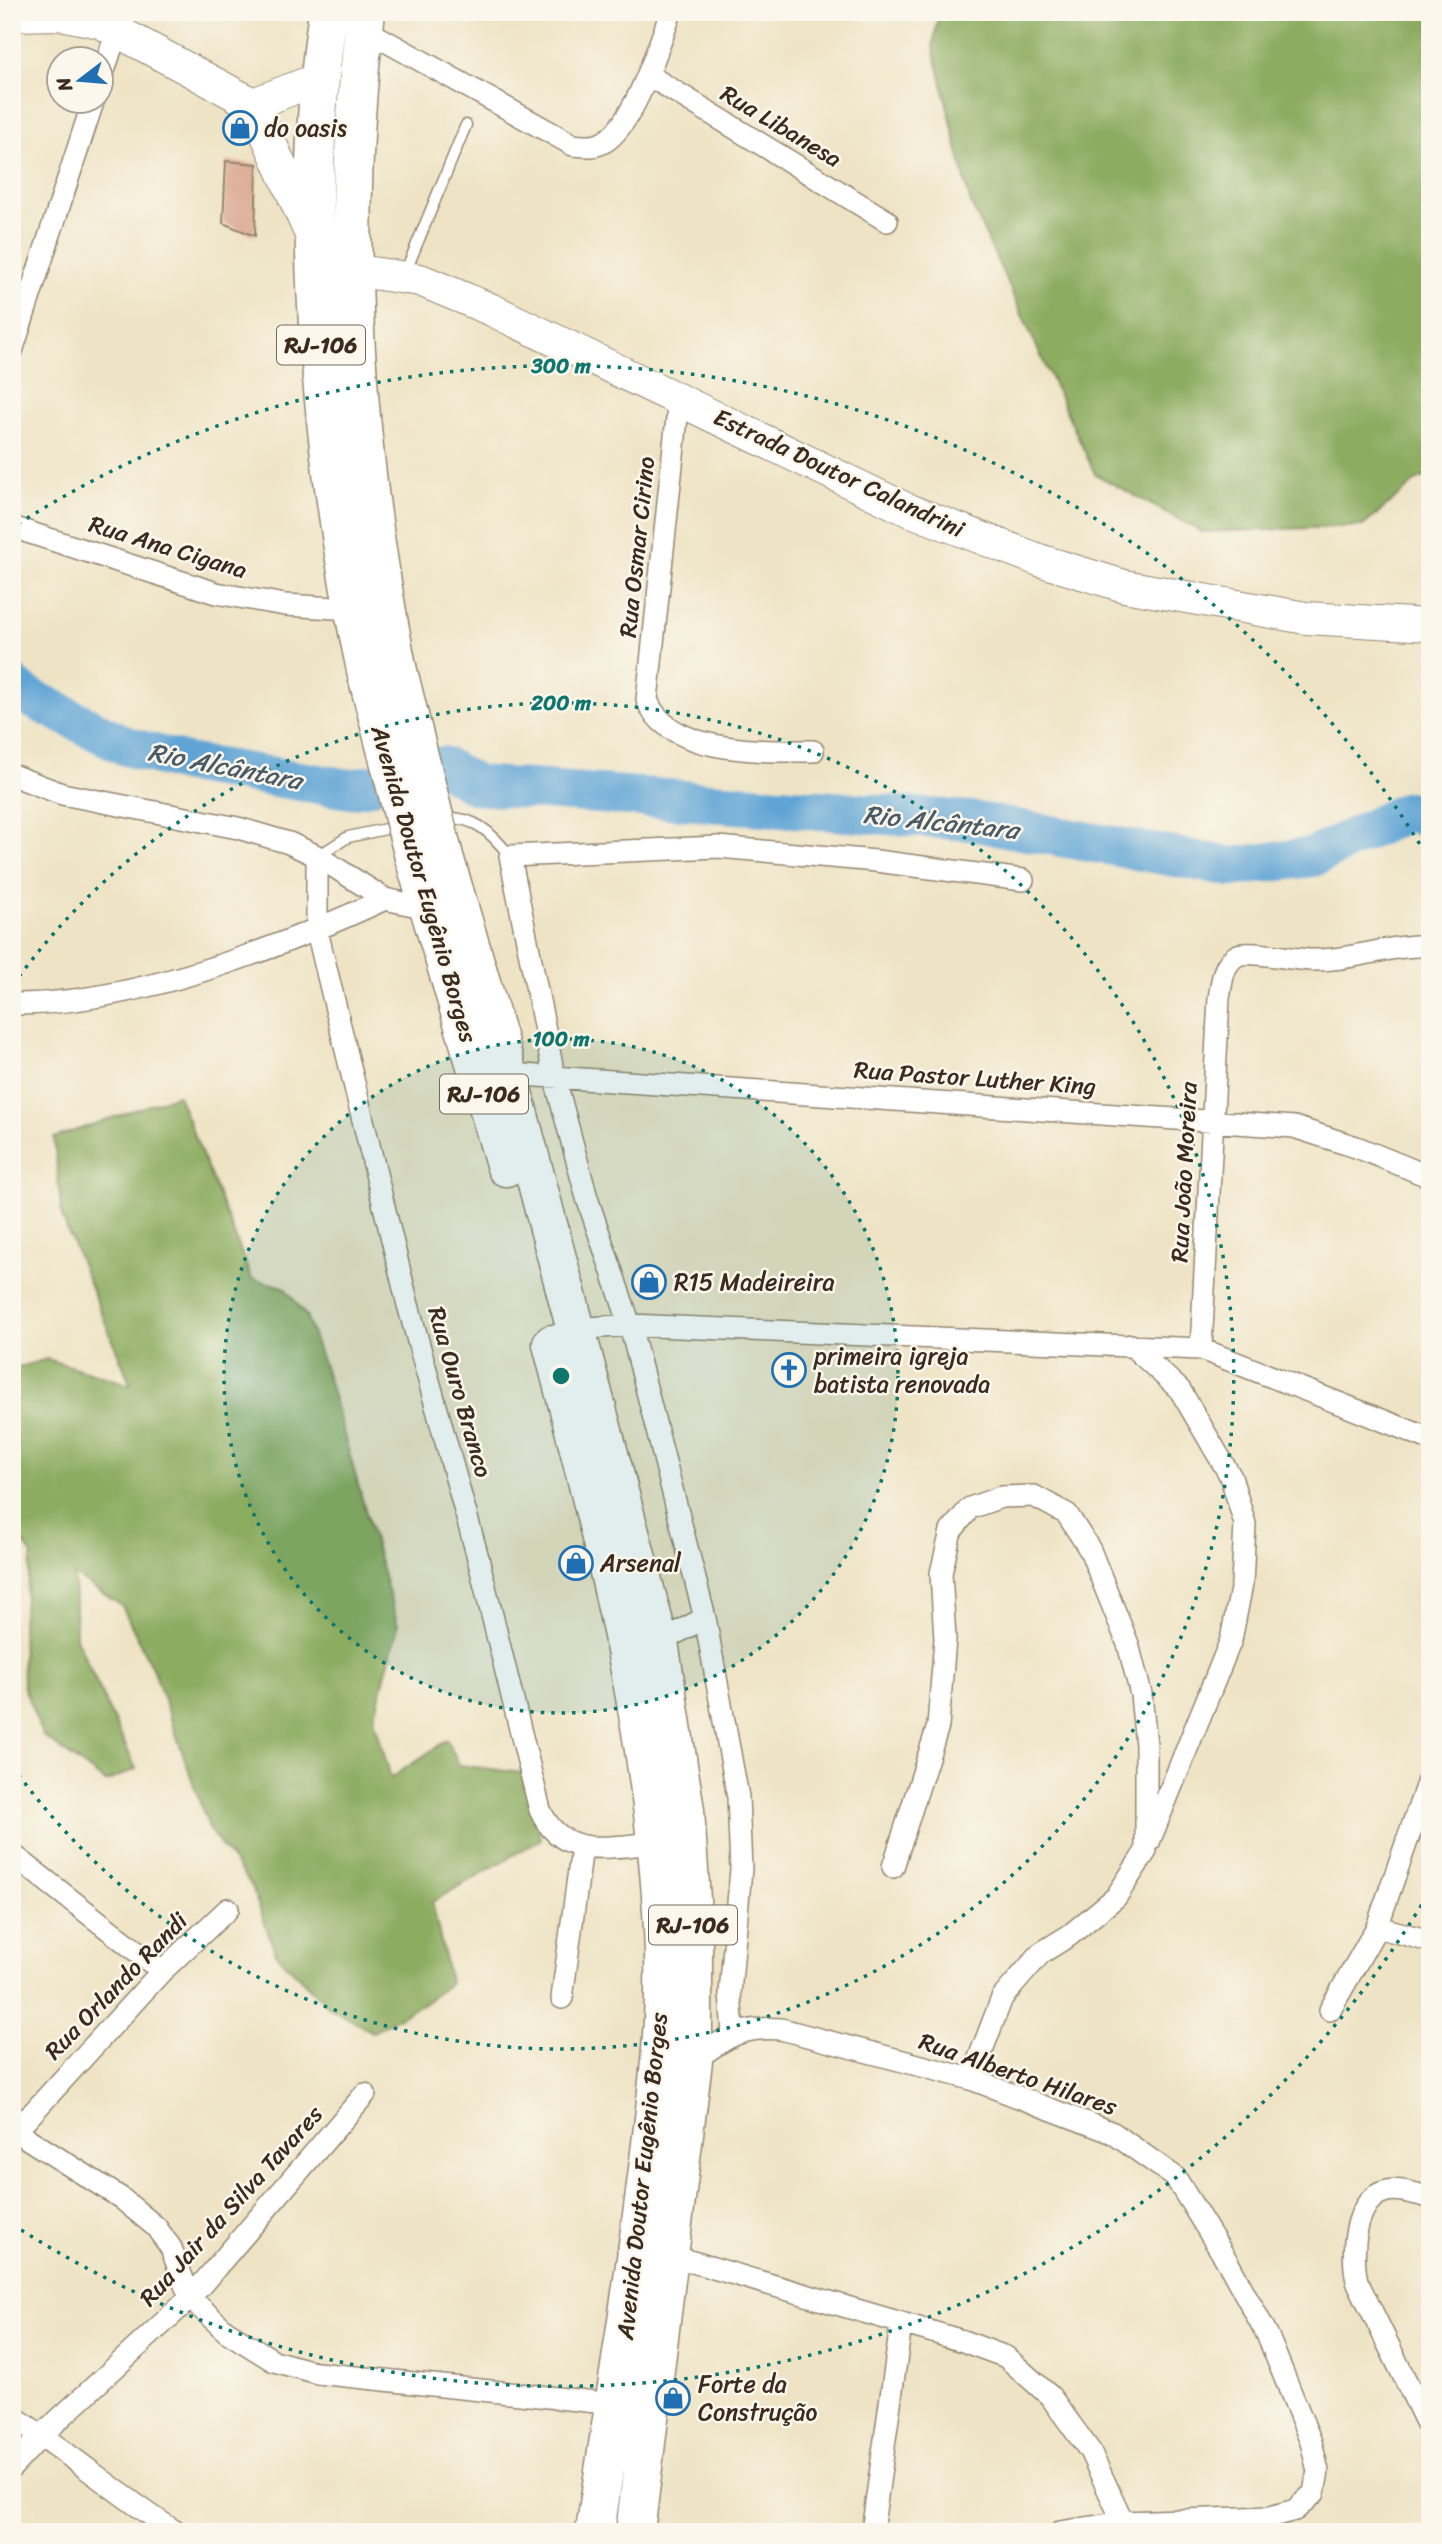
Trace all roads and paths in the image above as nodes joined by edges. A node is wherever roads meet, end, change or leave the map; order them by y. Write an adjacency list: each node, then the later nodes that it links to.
1 (328, 12): 8 (highway, Avenida Doutor Eugênio Borges / RJ-106)
2 (671, 12): 7 (street)
3 (12, 15): 5 (street)
4 (365, 21): 7 (street); 14 (highway, Avenida Doutor Eugênio Borges / RJ-106)
5 (120, 22): 6 (street); 9 (street)
6 (112, 46)
7 (648, 75): 12 (street, Rua Libanesa)
8 (318, 79): 9 (street); 13 (highway, Avenida Doutor Eugênio Borges / RJ-106)
9 (253, 104): 13 (street)
10 (88, 116): 16 (street)
11 (466, 125): 15 (lane)
12 (887, 221)
13 (316, 246): 19 (highway, Avenida Doutor Eugênio Borges / RJ-106)
14 (351, 270): 15 (street, Estrada Doutor Calandrini); 21 (highway, Avenida Doutor Eugênio Borges / RJ-106)
15 (404, 276): 17 (street, Estrada Doutor Calandrini)
16 (12, 351)
17 (679, 399): 20 (street, Estrada Doutor Calandrini); 22 (street, Rua Osmar Cirino)
18 (12, 527): 19 (street, Rua Ana Cigana)
19 (352, 609): 21 (highway, Avenida Doutor Eugênio Borges / RJ-106)
20 (1430, 625)
21 (382, 671): 24 (highway, Avenida Doutor Eugênio Borges / RJ-106, bridge)
22 (813, 751)
23 (12, 775): 25 (street)
24 (425, 839): 25 (lane); 26 (lane); 29 (highway, Avenida Doutor Eugênio Borges / RJ-106); 33 (highway, Avenida Doutor Eugênio Borges / RJ-106)
25 (317, 856): 28 (street); 30 (street, Rua Ouro Branco)
26 (510, 856): 27 (street); 34 (street)
27 (1023, 880)
28 (385, 899): 29 (street); 30 (street)
29 (427, 908): 45 (highway, Avenida Doutor Eugênio Borges / RJ-106)
30 (317, 931): 32 (street); 46 (street, Rua Ouro Branco)
31 (1430, 946): 35 (street, Rua João Moreira)
32 (12, 1004)
33 (508, 1074): 34 (street, Rua Pastor Luther King); 38 (highway, Avenida Doutor Eugênio Borges / RJ-106)
34 (554, 1075): 35 (street, Rua Pastor Luther King); 37 (street)
35 (1213, 1121): 36 (street, Rua Pastor Luther King); 40 (street, Rua João Moreira)
36 (1430, 1177)
37 (630, 1325): 38 (street); 39 (street); 42 (street)
38 (575, 1329): 43 (highway, Avenida Doutor Eugênio Borges / RJ-106)
39 (1131, 1345): 40 (street); 47 (street)
40 (1201, 1349): 41 (street)
41 (1430, 1438)
42 (705, 1618): 43 (street); 56 (street)
43 (659, 1642): 57 (highway, Avenida Doutor Eugênio Borges / RJ-106)
44 (1430, 1775): 51 (street)
45 (656, 1843): 46 (street); 65 (highway, Avenida Doutor Eugênio Borges / RJ-106)
46 (582, 1847): 54 (street)
47 (1146, 1851): 49 (street); 58 (street)
48 (12, 1854): 53 (street)
49 (893, 1867)
50 (228, 1909): 53 (street, Rua Orlando Randi)
51 (1377, 1927): 52 (street); 55 (street)
52 (1430, 1941)
53 (162, 1971): 60 (street, Rua Orlando Randi)
54 (562, 1998)
55 (1330, 2010)
56 (733, 2033): 57 (street, Rua Alberto Hilares); 58 (street, Rua Alberto Hilares)
57 (693, 2061): 62 (highway, Avenida Doutor Eugênio Borges / RJ-106)
58 (971, 2080): 70 (street, Rua Alberto Hilares)
59 (365, 2094): 63 (street, Rua Jair da Silva Tavares)
60 (14, 2130): 63 (street)
61 (1430, 2197): 67 (street)
62 (668, 2255): 64 (street); 73 (highway, Avenida Doutor Eugênio Borges / RJ-106)
63 (190, 2298): 65 (street); 68 (street, Rua Jair da Silva Tavares)
64 (901, 2325): 70 (street); 74 (street)
65 (615, 2404): 72 (highway, Avenida Doutor Eugênio Borges / RJ-106)
66 (12, 2416): 68 (street)
67 (1430, 2430)
68 (42, 2435): 69 (street, Rua Jair da Silva Tavares); 71 (street)
69 (12, 2467)
70 (1123, 2522): 75 (street, Rua Alberto Hilares)
71 (176, 2532)
72 (595, 2532)
73 (635, 2532)
74 (872, 2532)
75 (1059, 2532)

